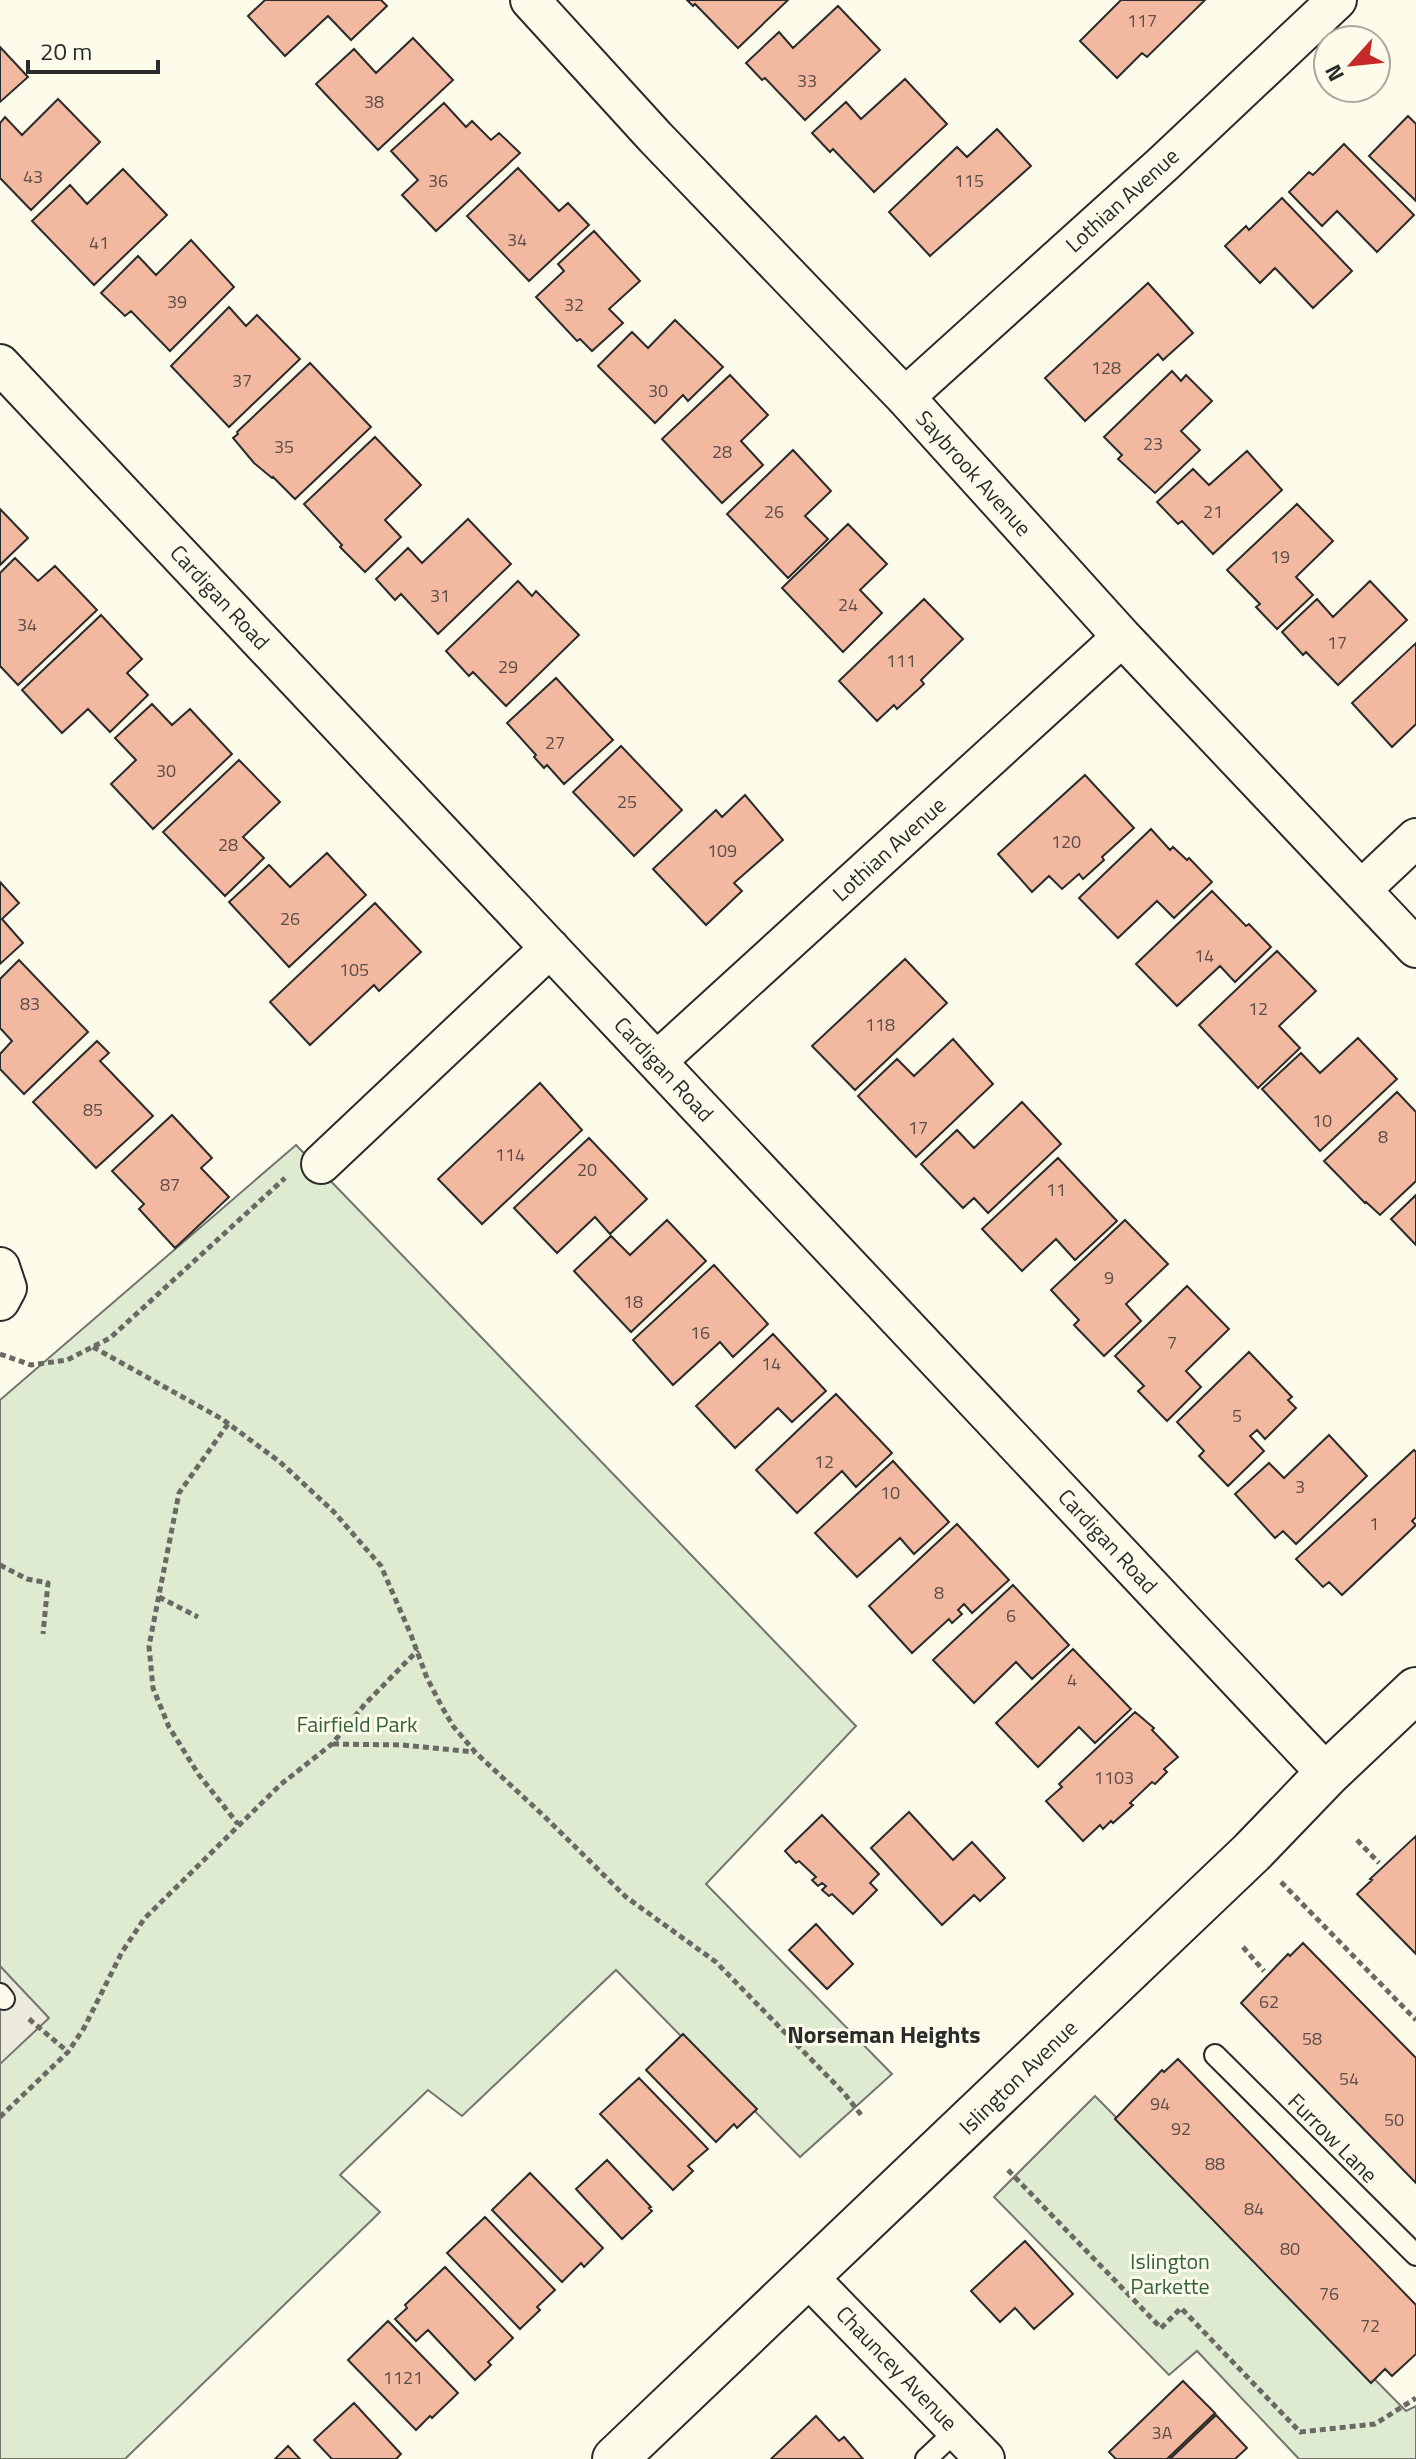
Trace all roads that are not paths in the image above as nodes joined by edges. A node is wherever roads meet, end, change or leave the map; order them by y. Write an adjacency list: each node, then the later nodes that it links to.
1 (530, 0): 4 (street, Saybrook Avenue)
2 (1337, 0): 4 (street, Lothian Avenue)
3 (0, 364): 8 (street, Cardigan Road)
4 (905, 397): 5 (street, Saybrook Avenue)
5 (1122, 637): 7 (street, Saybrook Avenue); 10 (street, Lothian Avenue)
6 (1416, 838): 7 (street)
7 (1361, 890): 9 (street, Saybrook Avenue)
8 (550, 948): 10 (street, Cardigan Road); 11 (street)
9 (1416, 948)
10 (657, 1061): 15 (street, Cardigan Road)
11 (321, 1164)
12 (0, 1267): 13 (street)
13 (0, 1301)
14 (1416, 1690): 15 (main road, Islington Avenue)
15 (1327, 1774): 18 (main road, Islington Avenue)
16 (1215, 2055): 17 (lane, Furrow Lane)
17 (1416, 2255)
18 (808, 2277): 19 (street, Chauncey Avenue); 20 (main road, Islington Avenue)
19 (957, 2430): 21 (lane); 22 (street, Chauncey Avenue)
20 (615, 2459)
21 (926, 2459)
22 (985, 2459)

